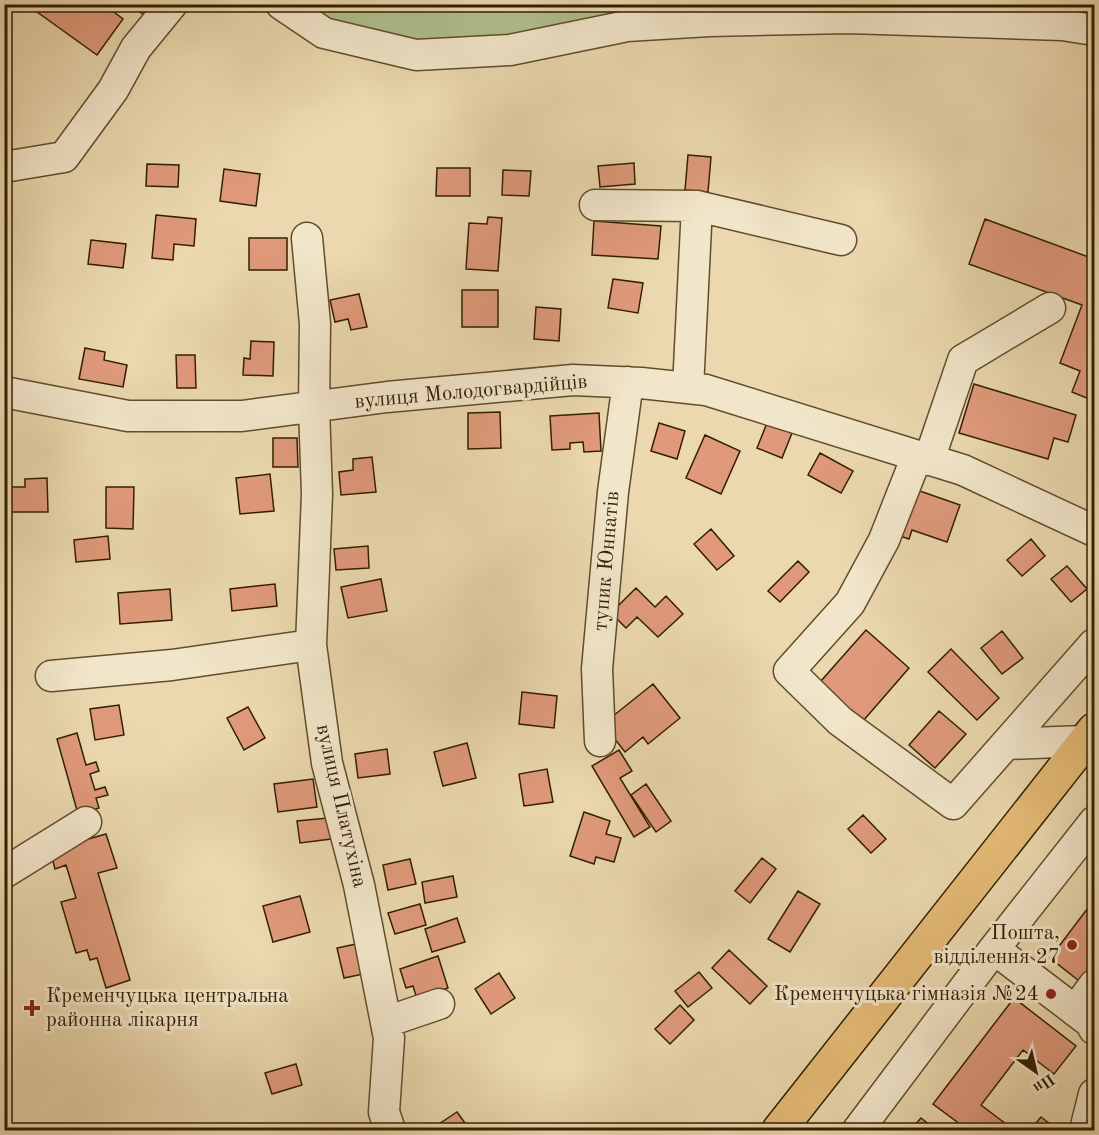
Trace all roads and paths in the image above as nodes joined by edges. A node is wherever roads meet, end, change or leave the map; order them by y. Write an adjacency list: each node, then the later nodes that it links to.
1 (172, 4): 4 (street)
2 (281, 4): 3 (street)
3 (1095, 30)
4 (4, 167)
5 (595, 205): 6 (street)
6 (697, 206): 8 (street); 11 (street)
7 (308, 238): 13 (street, вулиця Платухіна)
8 (841, 240)
9 (1050, 308): 14 (street)
10 (628, 382): 11 (street, вулиця Молодогвардійців); 13 (street, вулиця Молодогвардійців); 20 (street, тупик Юннатів)
11 (688, 388): 14 (street, вулиця Молодогвардійців)
12 (4, 392): 13 (street, вулиця Молодогвардійців)
13 (314, 407): 17 (street, вулиця Платухіна)
14 (923, 458): 15 (street, вулиця Молодогвардійців); 21 (street)
15 (1095, 531)
16 (1095, 644): 21 (street)
17 (310, 645): 18 (street); 29 (street, вулиця Платухіна)
18 (51, 676)
19 (1090, 736): 21 (street); 34 (highway)
20 (600, 741)
21 (1006, 744)
22 (86, 822): 24 (street)
23 (1095, 822): 25 (street)
24 (4, 873)
25 (994, 949): 28 (street); 35 (street)
26 (1095, 985): 28 (street)
27 (439, 1004): 29 (street)
28 (1085, 1020)
29 (386, 1022): 33 (street, вулиця Платухіна)
30 (1095, 1038): 31 (street)
31 (1095, 1047)
32 (1095, 1094): 36 (street)
33 (390, 1131)
34 (779, 1131)
35 (858, 1131)
36 (1085, 1131)

